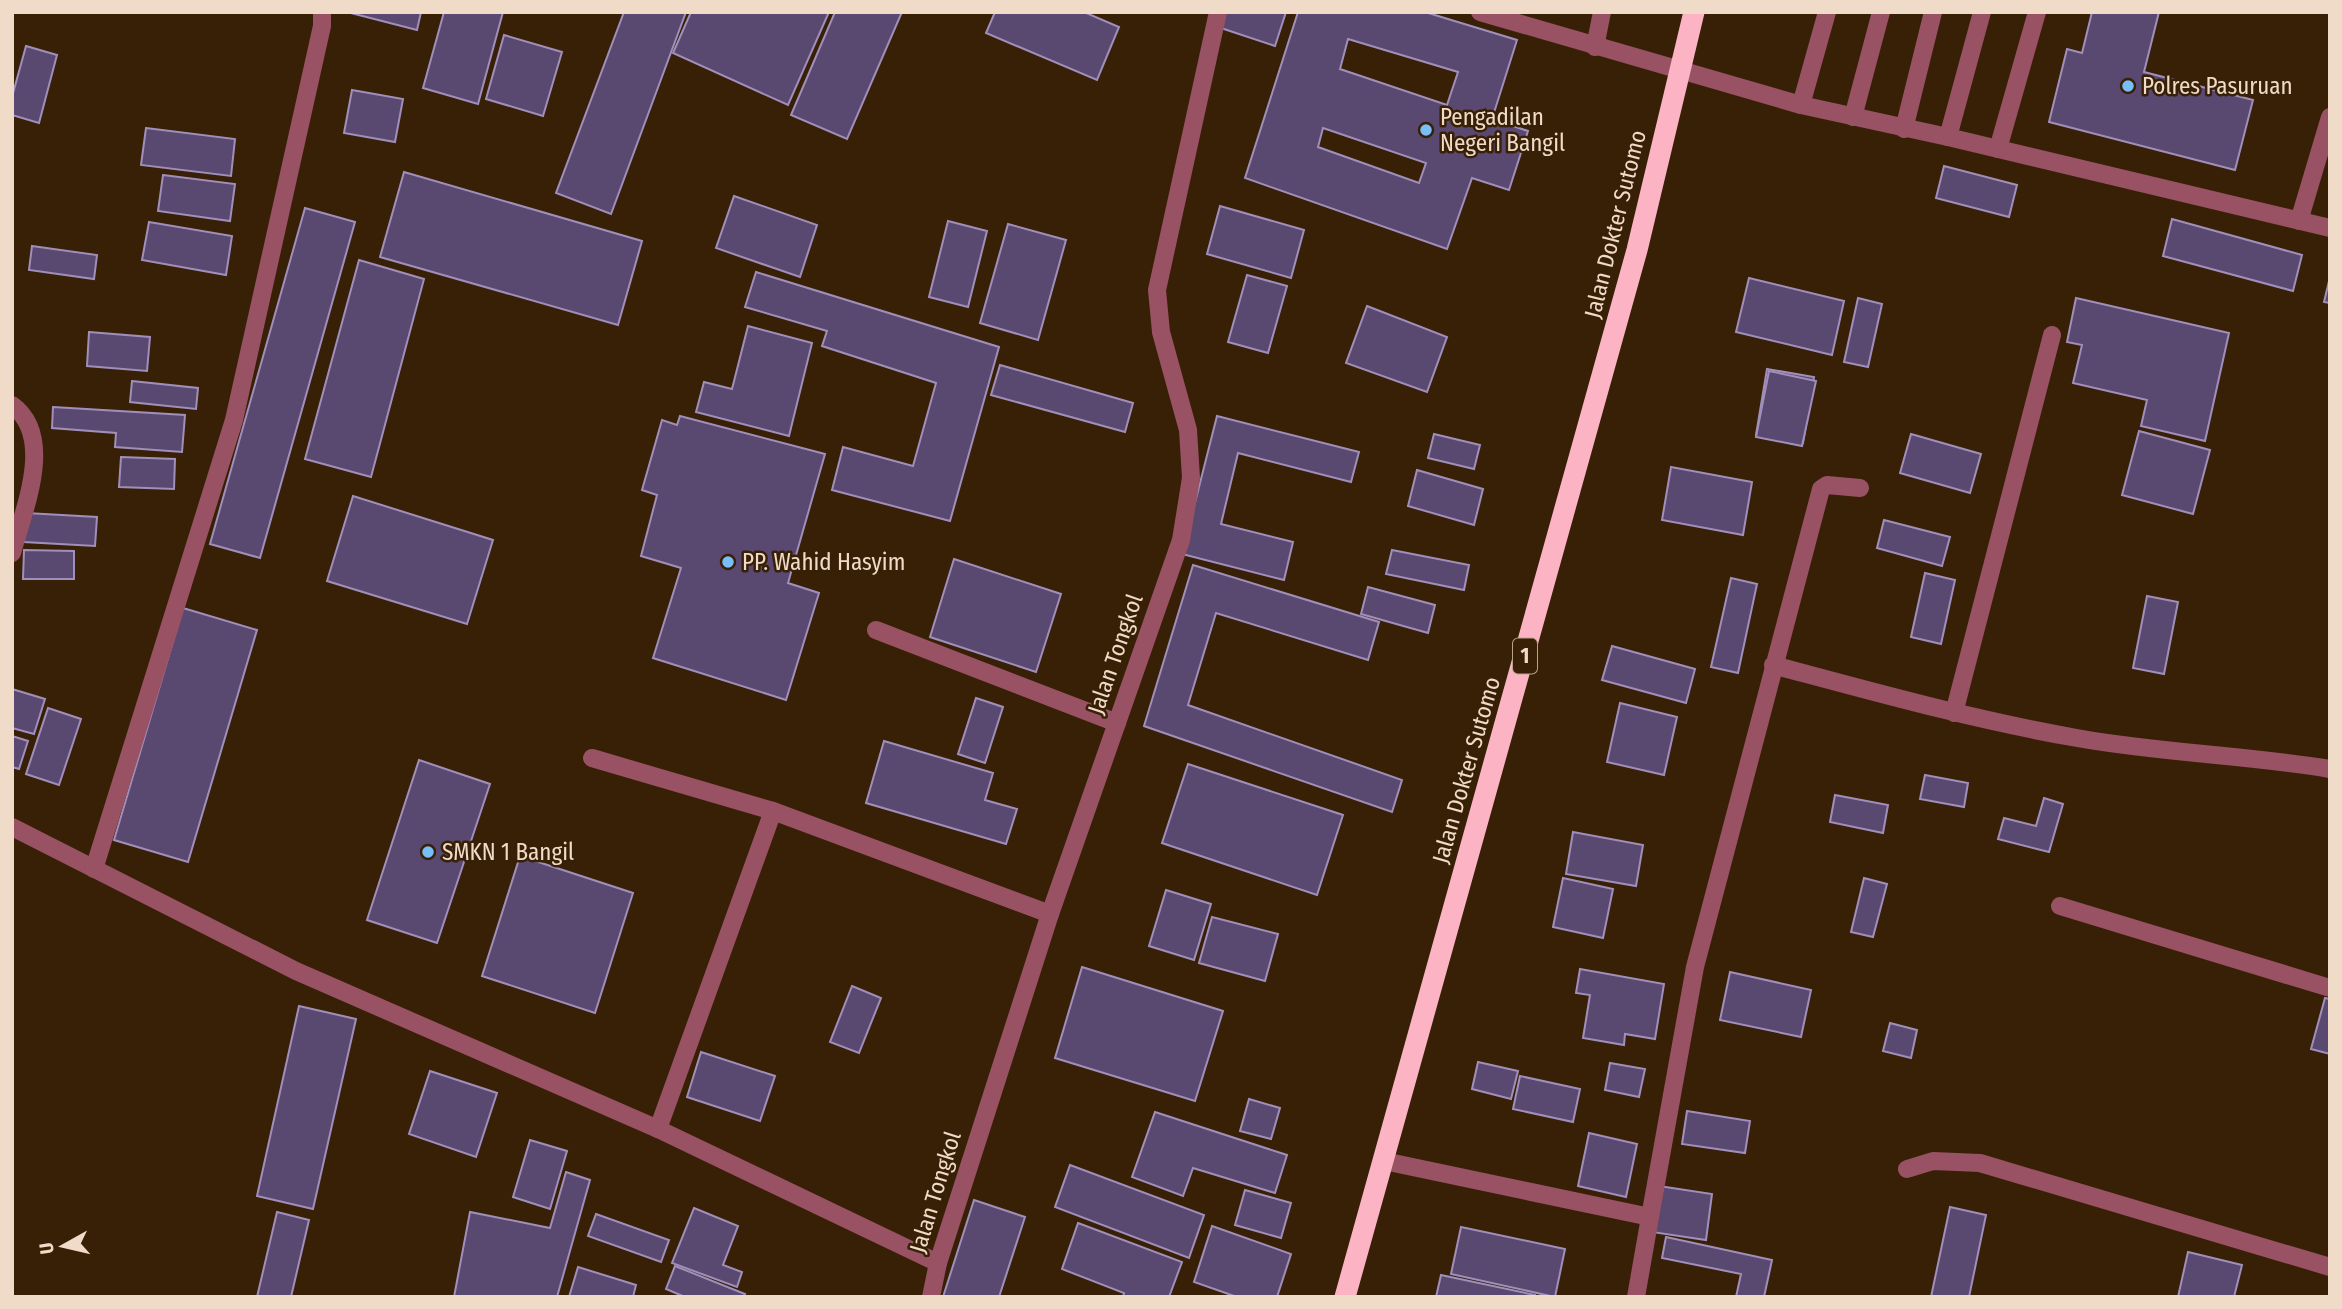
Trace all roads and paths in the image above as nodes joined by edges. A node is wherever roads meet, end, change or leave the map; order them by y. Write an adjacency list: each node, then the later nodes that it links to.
1 (322, 12): 33 (street)
2 (1218, 12): 28 (street, Jalan Tongkol)
3 (1480, 12): 11 (street)
4 (1602, 12): 11 (street)
5 (1694, 12): 12 (highway, Jalan Dokter Sutomo / 1)
6 (1827, 12): 13 (street)
7 (1881, 12): 14 (street)
8 (1933, 12): 16 (street)
9 (1982, 12): 17 (street)
10 (2038, 12): 18 (street)
11 (1595, 47): 12 (street)
12 (1679, 72): 13 (street); 38 (highway, Jalan Dokter Sutomo / 1)
13 (1801, 105): 14 (street)
14 (1853, 117): 16 (street)
15 (2330, 117): 19 (street)
16 (1904, 129): 17 (street)
17 (1948, 137): 18 (street)
18 (1998, 149): 19 (street)
19 (2300, 221): 20 (street)
20 (2330, 228)
21 (2052, 335): 27 (street)
22 (12, 405): 24 (street)
23 (1860, 488): 26 (street)
24 (12, 553)
25 (876, 630): 28 (street)
26 (1773, 665): 27 (street); 40 (street)
27 (1954, 713): 30 (street)
28 (1117, 723): 35 (street, Jalan Tongkol)
29 (592, 758): 31 (street)
30 (2330, 769)
31 (773, 811): 35 (street); 37 (street)
32 (12, 827): 33 (street)
33 (97, 861): 37 (street)
34 (2060, 906): 36 (street)
35 (1050, 914): 41 (street, Jalan Tongkol)
36 (2330, 988)
37 (658, 1129): 41 (street)
38 (1384, 1161): 40 (street); 44 (highway, Jalan Dokter Sutomo / 1)
39 (1907, 1170): 42 (street)
40 (1650, 1217): 45 (street)
41 (938, 1263): 43 (street, Jalan Tongkol)
42 (2330, 1267)
43 (931, 1297)
44 (1345, 1297)
45 (1636, 1297)

